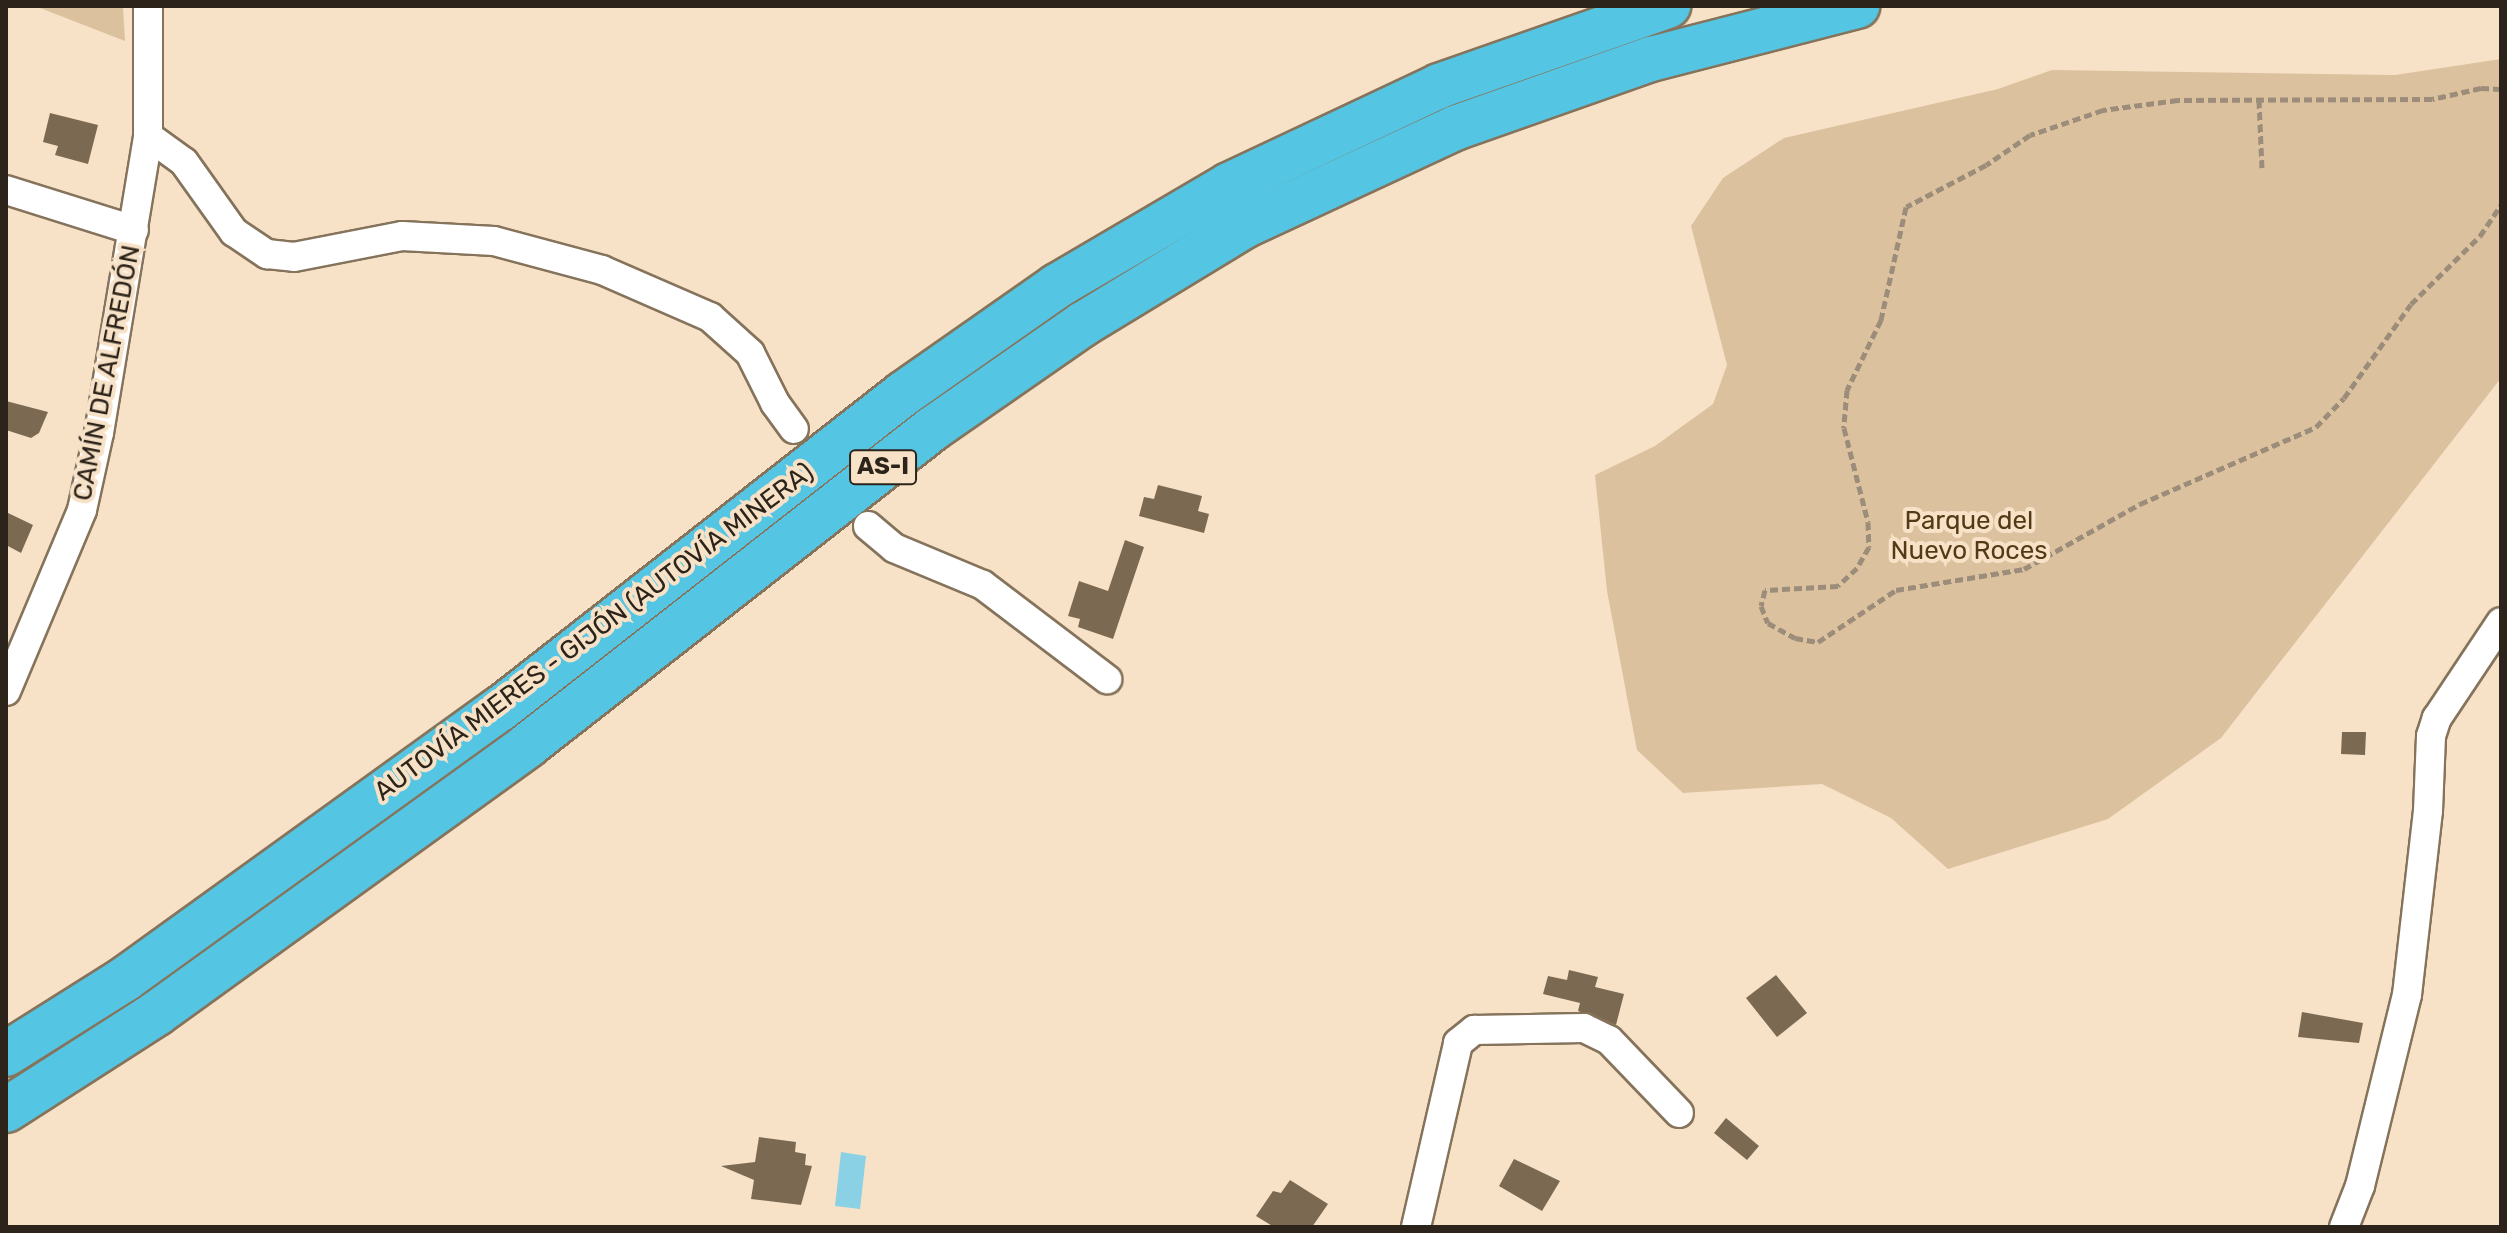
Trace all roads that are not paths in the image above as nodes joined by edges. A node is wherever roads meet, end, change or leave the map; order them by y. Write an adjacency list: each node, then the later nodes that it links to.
1 (148, 6): 4 (street, CAMÍN DE ALFREDÓN)
2 (1668, 6): 12 (highway, AUTOVÍA MIERES - GIJÓN (AUTOVÍA MINERA) / AS-I)
3 (1857, 6): 13 (highway, AS-I)
4 (148, 136): 6 (street, CAMÍN DE ALFREDÓN); 7 (street)
5 (6, 190): 6 (street)
6 (134, 230): 11 (street, CAMÍN DE ALFREDÓN)
7 (794, 429)
8 (868, 526): 10 (street)
9 (2501, 622): 16 (street)
10 (1107, 679)
11 (6, 691)
12 (6, 1054)
13 (6, 1110)
14 (1679, 1113): 15 (street)
15 (1416, 1227)
16 (2344, 1227)

